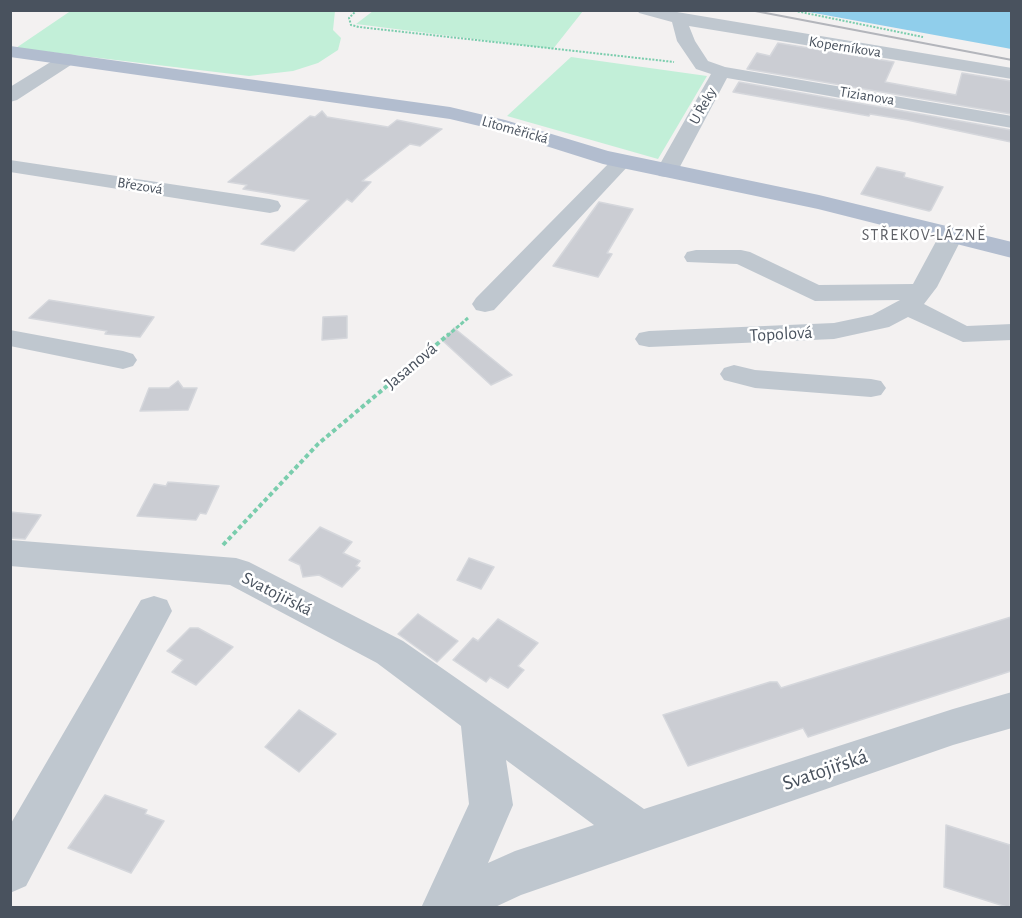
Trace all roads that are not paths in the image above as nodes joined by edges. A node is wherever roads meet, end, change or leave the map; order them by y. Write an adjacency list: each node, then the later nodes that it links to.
1 (645, 10): 2 (street, Koperníkova)
2 (679, 19): 5 (street, U Řeky); 6 (street, Koperníkova)
3 (10, 51): 4 (main road, Litoměřická)
4 (68, 59): 7 (street); 9 (main road, Litoměřická)
5 (721, 72): 8 (street, Tizianova); 11 (street, U Řeky)
6 (1011, 74)
7 (10, 96)
8 (1011, 122)
9 (622, 161): 11 (main road, Litoměřická); 17 (street)
10 (10, 165): 12 (street, Březová)
11 (667, 171): 13 (main road, Litoměřická)
12 (270, 206)
13 (952, 234): 14 (main road, Litoměřická); 16 (street)
14 (1011, 250)
15 (696, 257): 16 (street)
16 (914, 299): 18 (street); 19 (street, Topolová)
17 (485, 304)
18 (1011, 332)
19 (747, 336): 21 (street, Topolová); 23 (street)
20 (10, 338): 22 (street)
21 (649, 339)
22 (123, 360)
23 (871, 388)
24 (10, 553): 27 (street, Svatojiřská)
25 (154, 610): 29 (street)
26 (1011, 710): 28 (street, Svatojiřská)
27 (480, 715): 28 (street, Svatojiřská); 30 (street, Svatojiřská)
28 (640, 832): 30 (street, Svatojiřská)
29 (10, 870)
30 (445, 906)

